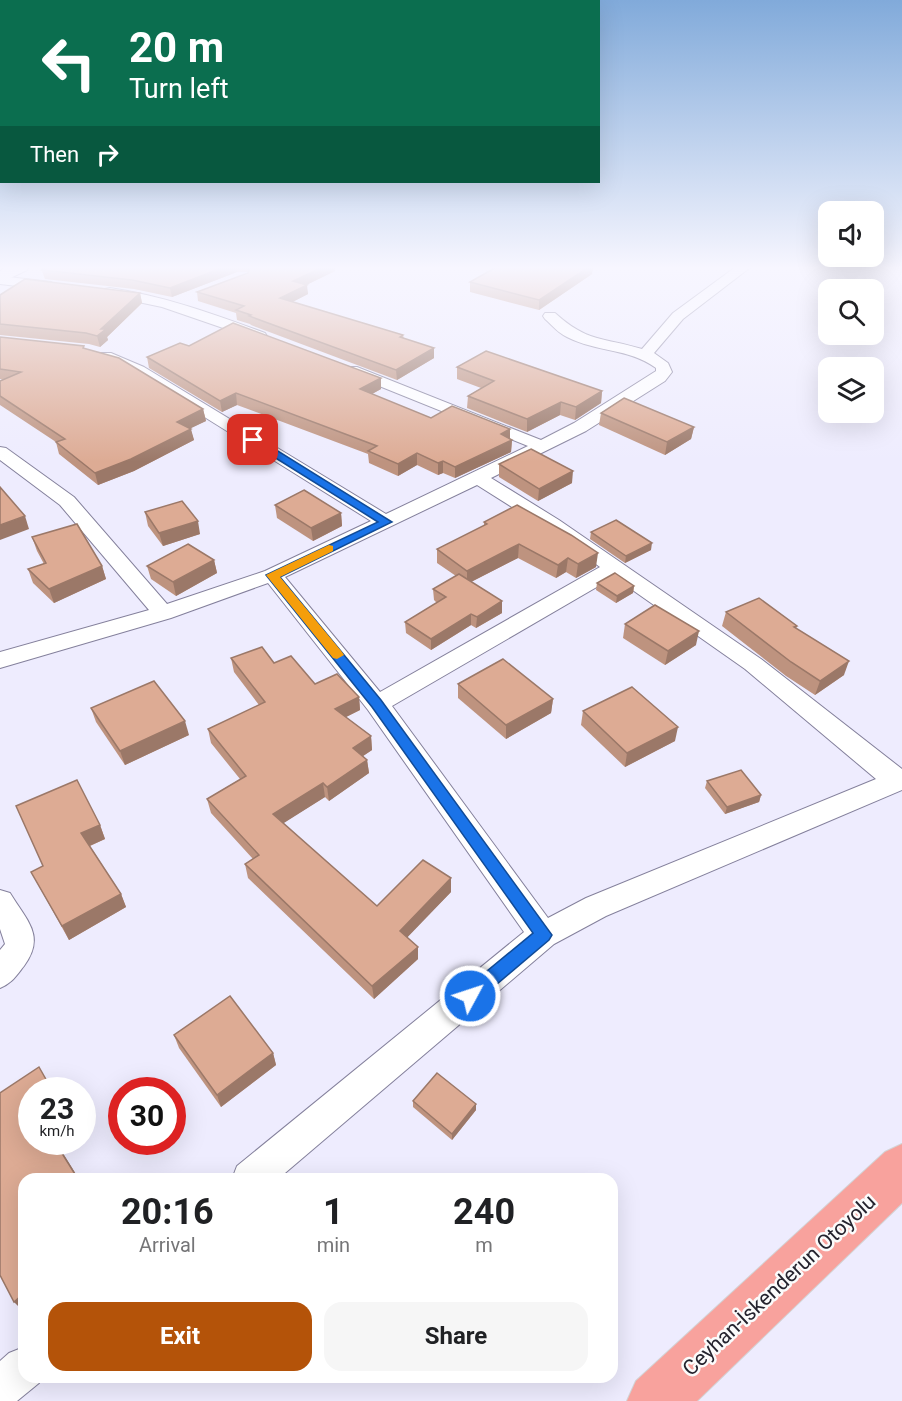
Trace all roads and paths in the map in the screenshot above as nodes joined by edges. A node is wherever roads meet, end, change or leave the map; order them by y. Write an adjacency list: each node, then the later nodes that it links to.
1 (247, 331): 4 (street)
2 (569, 331): 6 (street)
3 (663, 331): 6 (street)
4 (279, 343)
5 (89, 351): 11 (street)
6 (646, 354): 8 (street)
7 (333, 363): 8 (street)
8 (542, 446): 10 (street)
9 (0, 452): 14 (street)
10 (478, 478): 11 (street); 12 (street)
11 (386, 522): 13 (street)
12 (614, 568): 16 (street); 17 (street)
13 (272, 575): 14 (street); 16 (street)
14 (163, 613): 15 (street)
15 (0, 660)
16 (377, 704): 19 (street)
17 (899, 780): 19 (street)
18 (0, 902): 20 (street)
19 (543, 935): 22 (street)
20 (0, 974)
21 (902, 1168): 25 (highway, Ceyhan-İskenderun Otoyolu)
22 (257, 1173)
23 (18, 1373): 24 (street)
24 (0, 1388)
25 (656, 1401)

